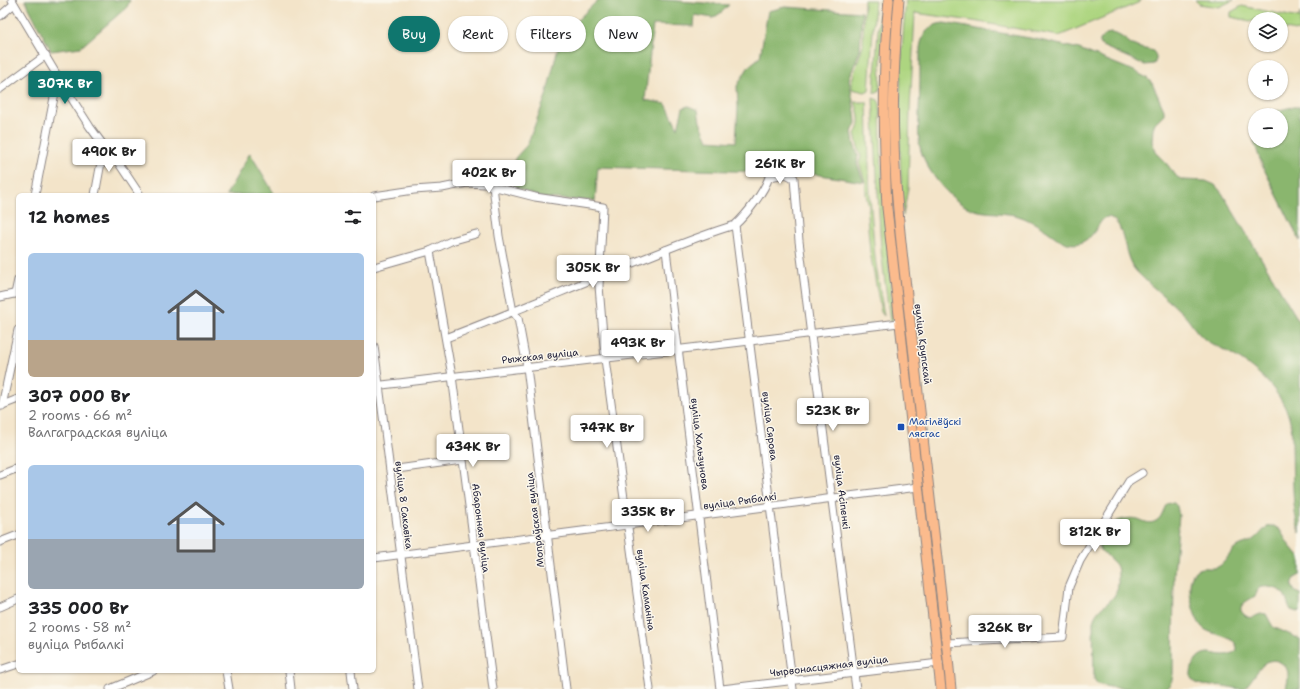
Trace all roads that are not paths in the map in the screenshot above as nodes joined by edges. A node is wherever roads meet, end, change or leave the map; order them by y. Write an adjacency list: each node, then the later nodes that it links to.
1 (889, 0): 23 (main road, вуліца Крупскай)
2 (899, 0): 53 (main road, вуліца Крупскай)
3 (13, 2): 4 (street); 5 (street)
4 (0, 16)
5 (46, 55): 6 (street); 7 (street)
6 (58, 77): 8 (street); 10 (street)
7 (0, 89)
8 (104, 146): 11 (street); 12 (street)
9 (493, 186): 13 (street); 19 (street, вуліца Каманіна); 22 (street, Мопраўская вуліца)
10 (35, 193)
11 (95, 193)
12 (139, 193)
13 (376, 196)
14 (735, 225): 16 (street); 24 (street, вуліца Асіпенкі); 27 (street, вуліца Сярова)
15 (476, 234): 17 (street)
16 (666, 250): 19 (street); 28 (street, вуліца Хальзунова)
17 (430, 251): 18 (street); 25 (street, Абаронная вуліца)
18 (376, 266)
19 (600, 276): 22 (street); 29 (street, вуліца Каманіна)
20 (16, 294): 21 (street)
21 (0, 297)
22 (513, 312): 25 (street); 30 (street, Мопраўская вуліца)
23 (899, 323): 24 (street, Рыжская вуліца); 40 (main road, вуліца Крупскай)
24 (811, 333): 27 (street, Рыжская вуліца); 41 (street, вуліца Асіпенкі)
25 (446, 338): 31 (street, Абаронная вуліца)
26 (16, 339): 34 (street)
27 (749, 341): 28 (street, Рыжская вуліца); 42 (street, вуліца Сярова)
28 (678, 349): 29 (street, Рыжская вуліца); 43 (street, вуліца Хальзунова)
29 (605, 359): 30 (street, Рыжская вуліца); 44 (street, вуліца Каманіна)
30 (527, 367): 31 (street, Рыжская вуліца); 46 (street, Мопраўская вуліца)
31 (452, 376): 32 (street, Рыжская вуліца); 35 (street, Абаронная вуліца)
32 (376, 386): 37 (street, вуліца 8 Сакавіка)
33 (16, 400): 34 (street)
34 (1, 406)
35 (462, 460): 37 (street); 48 (street, Абаронная вуліца)
36 (16, 469): 39 (street)
37 (390, 470): 49 (street, вуліца 8 Сакавіка)
38 (1142, 473): 53 (street)
39 (0, 475)
40 (918, 487): 41 (street, вуліца Рыбалкі); 54 (main road, вуліца Крупскай)
41 (832, 499): 42 (street, вуліца Рыбалкі); 61 (street, вуліца Асіпенкі)
42 (770, 507): 43 (street, вуліца Рыбалкі); 62 (street, вуліца Сярова)
43 (699, 516): 44 (street, вуліца Рыбалкі); 71 (street, вуліца Хальзунова)
44 (627, 526): 46 (street, вуліца Рыбалкі); 70 (street, вуліца Каманіна)
45 (16, 536): 47 (street)
46 (547, 536): 48 (street, вуліца Рыбалкі); 69 (street, Мопраўская вуліца)
47 (0, 542)
48 (473, 546): 49 (street, вуліца Рыбалкі); 68 (street, Абаронная вуліца)
49 (400, 555): 50 (street, вуліца Рыбалкі); 67 (street, вуліца 8 Сакавіка)
50 (376, 558)
51 (16, 600): 52 (street)
52 (0, 607)
53 (947, 643): 75 (main road, вуліца Крупскай)
54 (939, 663): 61 (street, Чырвонасцяжная вуліца); 74 (main road, вуліца Крупскай)
55 (16, 665): 56 (street)
56 (0, 670)
57 (148, 673): 63 (street)
58 (226, 673): 64 (street)
59 (289, 673): 65 (street)
60 (351, 673): 66 (street)
61 (854, 673): 62 (street, Чырвонасцяжная вуліца); 73 (street, вуліца Асіпенкі)
62 (792, 681): 71 (street, Чырвонасцяжная вуліца); 72 (street, вуліца Сярова)
63 (110, 689)
64 (229, 689)
65 (291, 689)
66 (353, 689)
67 (418, 689)
68 (493, 689)
69 (566, 689)
70 (650, 689)
71 (721, 689)
72 (793, 689)
73 (856, 689)
74 (941, 689)
75 (951, 689)

